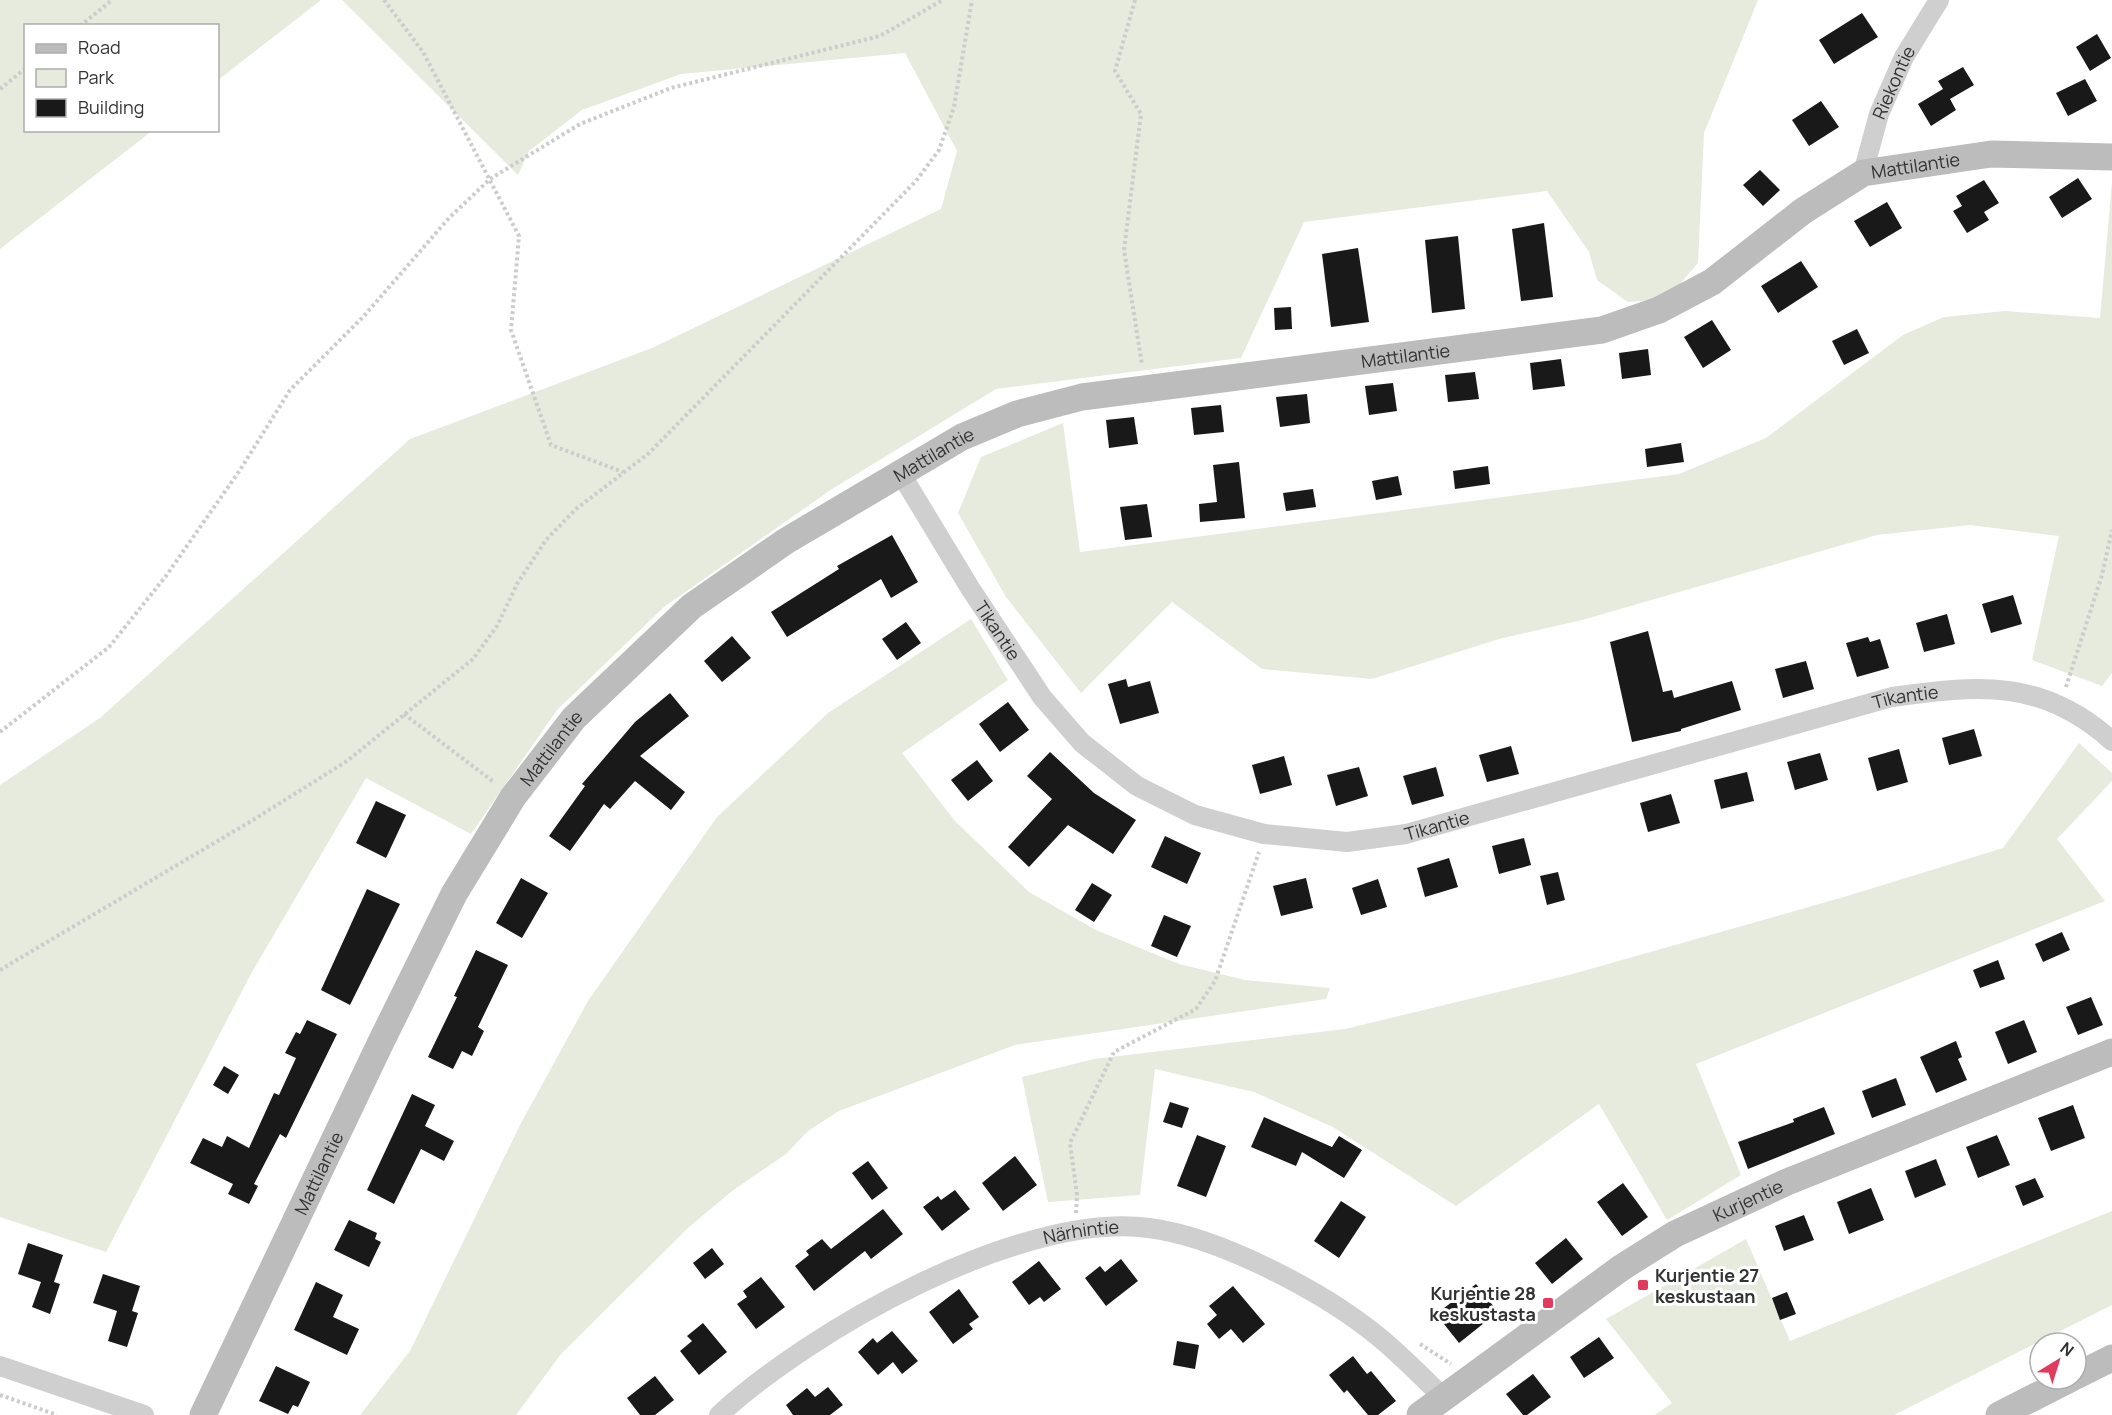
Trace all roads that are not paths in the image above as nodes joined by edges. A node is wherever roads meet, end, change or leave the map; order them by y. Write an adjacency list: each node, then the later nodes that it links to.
1 (1939, 0): 3 (street, Riekontie)
2 (2112, 157): 3 (street, Mattilantie)
3 (1863, 173): 4 (street, Mattilantie)
4 (901, 474): 5 (street, Tikantie); 13 (street, Mattilantie)
5 (2112, 741)
6 (2112, 1052): 11 (street, Kurjentie)
7 (2112, 1358): 9 (street)
8 (0, 1366): 12 (street)
9 (2088, 1370)
10 (2046, 1391): 16 (street)
11 (1443, 1397): 14 (street, Närhintie); 15 (street, Kurjentie)
12 (144, 1415)
13 (203, 1415)
14 (719, 1415)
15 (1420, 1415)
16 (1999, 1415)

